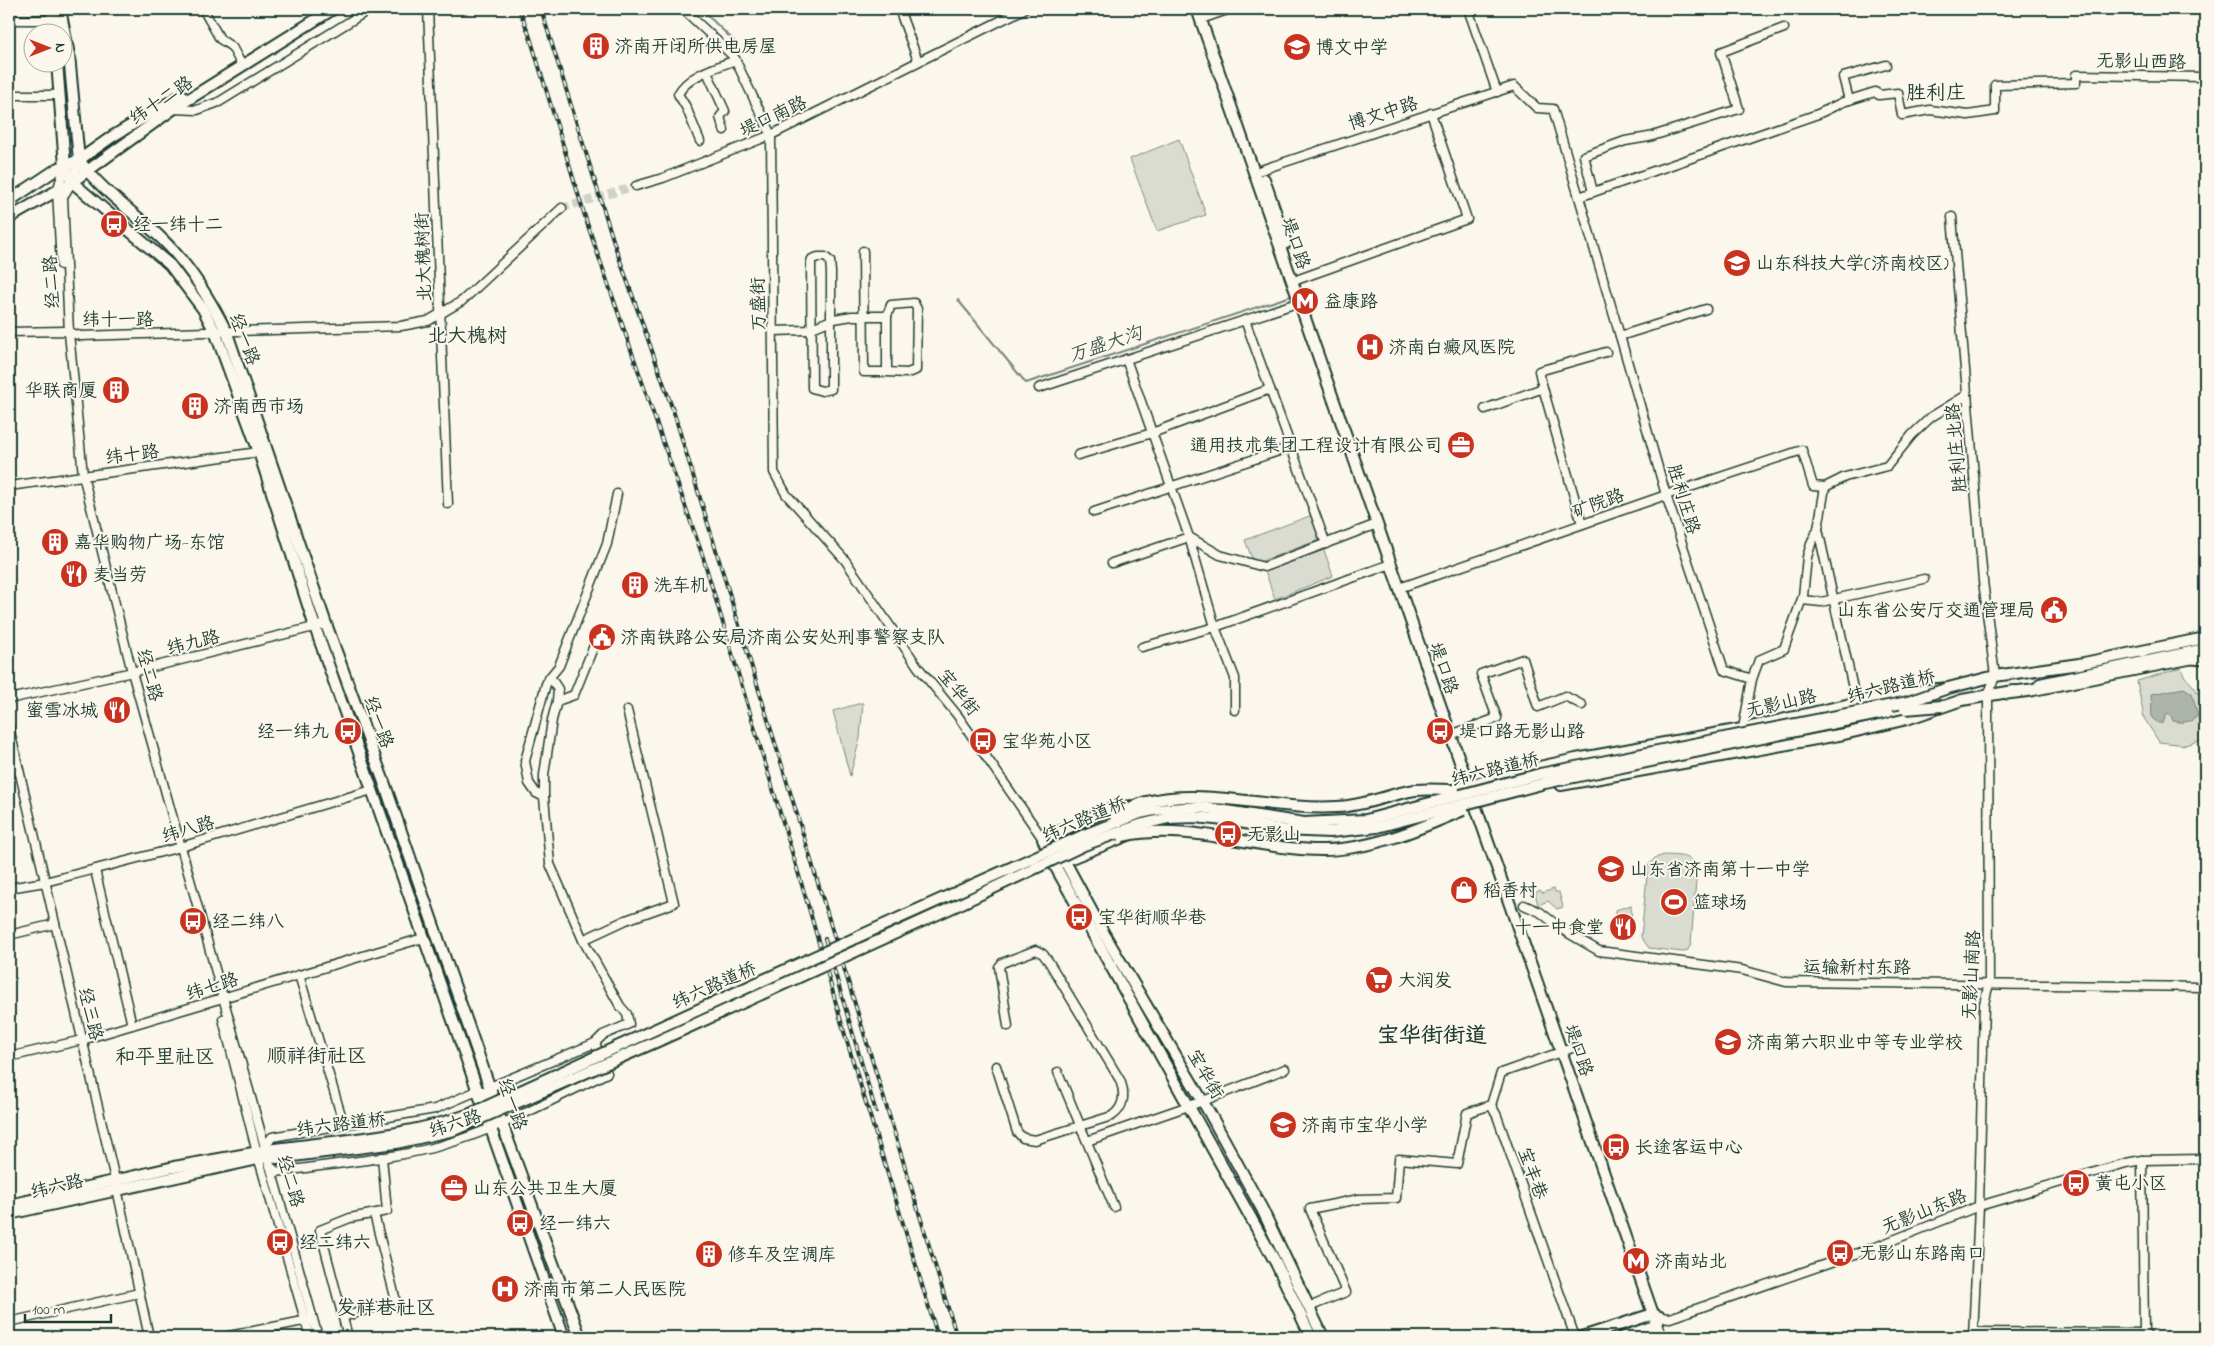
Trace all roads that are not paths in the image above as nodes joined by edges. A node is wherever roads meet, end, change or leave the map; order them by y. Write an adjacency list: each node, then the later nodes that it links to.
1 (51, 9): 16 (main road)
2 (60, 9): 35 (main road, 经二路)
3 (203, 9): 18 (street)
4 (321, 9): 18 (main road, 纬十二路)
5 (333, 9): 30 (main road, 纬十二路)
6 (370, 9): 30 (street)
7 (428, 9): 52 (street, 北大槐树街)
8 (683, 9): 19 (street)
9 (899, 9): 20 (street)
10 (1024, 9): 20 (street, 堤口南路)
11 (1197, 9): 50 (main road, 堤口路)
12 (1230, 9): 14 (street)
13 (1468, 9): 26 (street)
14 (1206, 13): 37 (main road, 堤口路)
15 (9, 20): 16 (street)
16 (54, 20)
17 (1784, 28): 42 (street)
18 (239, 60): 35 (main road, 纬十二路)
19 (736, 60): 23 (street); 33 (street)
20 (918, 61): 33 (street, 堤口南路)
21 (1886, 65): 29 (street)
22 (58, 72): 28 (main road, 经二路)
23 (707, 72): 32 (street); 34 (street)
24 (2205, 77): 29 (street, 无影山西路)
25 (1514, 86): 26 (street, 博文中路); 43 (street, 胜利庄路)
26 (1497, 92): 31 (street, 博文中路)
27 (9, 95): 28 (street)
28 (60, 95): 36 (main road, 经二路)
29 (1849, 100): 42 (street)
30 (174, 109): 38 (main road, 纬十二路)
31 (1431, 113): 37 (street, 博文中路); 49 (street)
32 (724, 130)
33 (770, 135): 40 (street, 堤口南路); 58 (street, 万盛街)
34 (700, 141)
35 (79, 160): 36 (main road, 纬十二路); 38 (main road, 经一路); 39 (street, 经二路)
36 (65, 166): 39 (main road, 经一路); 41 (street, 经二路); 44 (main road, 纬十二路)
37 (1261, 170): 49 (main road, 堤口路)
38 (87, 172): 39 (main road, 纬十二路); 61 (main road, 经一路)
39 (72, 182): 41 (main road, 纬十二路); 60 (street, 经二路); 61 (main road, 经一路)
40 (636, 186)
41 (57, 190): 47 (main road, 纬十二路); 60 (street, 经二路)
42 (1593, 192): 43 (street)
43 (1579, 196): 62 (street, 胜利庄路)
44 (9, 201)
45 (562, 208): 52 (street, 纬十一路)
46 (1952, 216): 69 (street, 胜利庄北路)
47 (9, 218)
48 (863, 251): 53 (street)
49 (1299, 280): 92 (main road, 堤口路)
50 (1300, 302): 56 (street); 84 (main road, 堤口路)
51 (1706, 309): 62 (street)
52 (440, 315): 61 (street, 纬十一路); 82 (street, 北大槐树街)
53 (863, 316): 54 (street); 55 (street); 65 (street)
54 (887, 316): 65 (street); 65 (street)
55 (831, 320): 57 (street); 57 (street); 57 (street)
56 (1245, 320): 64 (street); 68 (street)
57 (811, 328): 58 (street)
58 (773, 331): 75 (street, 万盛街)
59 (9, 332): 60 (street, 纬十一路)
60 (67, 332): 61 (street, 纬十一路); 76 (street, 经二路)
61 (222, 333): 73 (main road, 经一路); 95 (main road, 经一路)
62 (1620, 336): 81 (street, 胜利庄路)
63 (1606, 352): 67 (street)
64 (1126, 359): 66 (street); 71 (street)
65 (887, 372)
66 (1039, 388)
67 (1543, 388): 70 (street); 85 (street)
68 (1270, 389): 71 (street); 72 (street)
69 (1967, 395): 78 (street); 104 (street, 胜利庄北路)
70 (1485, 409)
71 (1152, 433): 74 (street); 79 (street)
72 (1291, 448): 79 (street); 88 (street)
73 (259, 452): 76 (street, 纬十路); 96 (main road, 经一路)
74 (1078, 455)
75 (774, 472): 129 (street, 宝华街)
76 (81, 476): 77 (street, 纬十路); 103 (street, 经二路)
77 (9, 486)
78 (1825, 487): 81 (street, 矿院路); 86 (street)
79 (1172, 488): 83 (street); 87 (street)
80 (617, 494): 105 (street)
81 (1666, 495): 85 (street, 矿院路); 106 (street, 胜利庄路)
82 (448, 504)
83 (1094, 512)
84 (1377, 524): 88 (street); 90 (main road, 堤口路)
85 (1582, 524): 92 (street, 矿院路)
86 (1818, 530): 93 (street); 94 (street)
87 (1189, 537): 88 (street); 89 (street); 97 (street)
88 (1326, 544)
89 (1112, 563)
90 (1387, 565): 97 (street); 123 (main road, 堤口路)
91 (1924, 579): 93 (street)
92 (1405, 586): 119 (main road, 堤口路)
93 (1835, 599): 94 (street); 112 (street)
94 (1802, 600): 106 (street)
95 (326, 624): 96 (street, 纬九路); 155 (main road, 经一路)
96 (315, 627): 103 (street, 纬九路); 124 (main road, 经一路)
97 (1215, 627): 100 (street); 116 (street)
98 (599, 633): 111 (street)
99 (2205, 638): 104 (main road, 无影山路)
100 (1142, 647)
101 (2205, 649): 108 (main road)
102 (2205, 660): 108 (highway)
103 (130, 673): 110 (street, 纬九路); 131 (street, 经二路)
104 (1995, 676): 107 (main road, 无影山路); 109 (street, 无影山南路)
105 (550, 677): 111 (street); 126 (street)
106 (1752, 679): 118 (street)
107 (1948, 688): 112 (main road, 无影山路); 130 (main road, 纬六路道桥, bridge)
108 (2007, 693): 109 (main road)
109 (1988, 696): 114 (main road); 143 (street, 无影山南路)
110 (9, 699)
111 (558, 701): 126 (street)
112 (1856, 702): 118 (main road, 无影山路)
113 (1582, 705): 119 (street)
114 (1942, 706): 120 (main road); 130 (main road, 纬六路道桥, bridge)
115 (627, 710): 141 (street)
116 (1235, 710)
117 (9, 727): 121 (street, 经三路)
118 (1742, 729): 120 (street); 123 (main road, 无影山路)
119 (1456, 733): 123 (main road, 堤口路)
120 (1742, 751): 127 (main road)
121 (19, 770): 122 (street); 135 (street, 经三路)
122 (9, 773)
123 (1471, 786): 125 (main road, 无影山路); 127 (main road, 堤口路)
124 (372, 790): 131 (street, 纬八路); 140 (main road, 经一路)
125 (1454, 790): 129 (main road, 无影山路); 130 (main road, bridge)
126 (544, 797): 141 (street)
127 (1479, 805): 128 (main road); 150 (main road, 堤口路)
128 (1464, 810): 130 (main road, bridge); 132 (main road)
129 (1043, 839): 132 (main road, 宝华街); 133 (main road, 宝华街)
130 (1083, 840): 165 (main road, 纬六路道桥, bridge)
131 (179, 847): 134 (street, 纬八路); 145 (street, 经二路)
132 (1066, 859): 133 (main road); 157 (main road, 宝华街)
133 (1054, 864): 159 (main road, 宝华街)
134 (95, 870): 135 (street, 纬八路); 146 (street)
135 (45, 882): 136 (street, 纬八路); 138 (street, 经三路)
136 (9, 888)
137 (1524, 905): 143 (street, 运输新村东路)
138 (55, 924): 139 (street); 148 (street, 经三路)
139 (9, 934)
140 (423, 938): 142 (street, 纬七路); 156 (main road, 经一路)
141 (583, 940): 149 (street)
142 (299, 975): 145 (street, 纬七路); 161 (street)
143 (1989, 983): 144 (street, 运输新村东路); 171 (street, 无影山南路)
144 (2205, 987)
145 (220, 999): 146 (street, 纬七路); 165 (street, 经二路)
146 (132, 1025): 148 (street, 纬七路)
147 (1008, 1026): 162 (street)
148 (82, 1040): 151 (street, 纬七路); 169 (street, 经三路)
149 (595, 1043): 155 (street); 160 (street)
150 (1565, 1050): 158 (street); 178 (main road, 堤口路)
151 (9, 1057)
152 (996, 1066): 162 (street)
153 (1285, 1069): 157 (street)
154 (1058, 1072): 162 (street)
155 (490, 1087): 160 (main road, 经一路)
156 (477, 1091): 160 (street, 纬六路); 161 (street, 纬六路); 163 (main road, 经一路)
157 (1203, 1102): 159 (street); 176 (main road, 宝华街)
158 (1491, 1105): 176 (street); 192 (street, 宝丰巷)
159 (1190, 1106): 164 (street); 190 (main road, 宝华街)
160 (502, 1124): 163 (street, 纬六路); 189 (main road, 经一路)
161 (344, 1125): 165 (street, 纬六路)
162 (1081, 1126): 164 (street)
163 (490, 1129): 166 (street, 纬六路); 188 (main road, 经一路)
164 (1087, 1141): 172 (street)
165 (267, 1155): 166 (street, 纬六路); 169 (main road, 纬六路); 179 (street, 经二路); 179 (street, 经二路)
166 (382, 1157): 174 (street)
167 (2142, 1160): 168 (street, 无影山东路); 171 (street, 无影山东路); 182 (street)
168 (2205, 1160)
169 (116, 1185): 170 (main road, 纬六路); 173 (main road, 纬六路); 175 (street, 经三路)
170 (9, 1204)
171 (1979, 1206): 178 (street, 无影山东路); 181 (street, 无影山南路)
172 (1114, 1207)
173 (9, 1214)
174 (374, 1214): 177 (street); 177 (street)
175 (139, 1293): 180 (street); 183 (street, 经三路)
176 (1309, 1307): 191 (main road, 宝华街)
177 (343, 1317): 187 (street)
178 (1657, 1319): 193 (main road); 194 (main road); 195 (main road, 堤口路); 196 (main road, 堤口路)
179 (309, 1320): 184 (street); 185 (street, 经二路); 186 (street, 经二路)
180 (9, 1322)
181 (1973, 1335): 182 (street)
182 (2146, 1335)
183 (150, 1337)
184 (224, 1337)
185 (310, 1337)
186 (318, 1337)
187 (348, 1337)
188 (564, 1337)
189 (580, 1337)
190 (1311, 1337)
191 (1324, 1337)
192 (1575, 1337)
193 (1582, 1337)
194 (1623, 1337)
195 (1661, 1337)
196 (1667, 1337)

